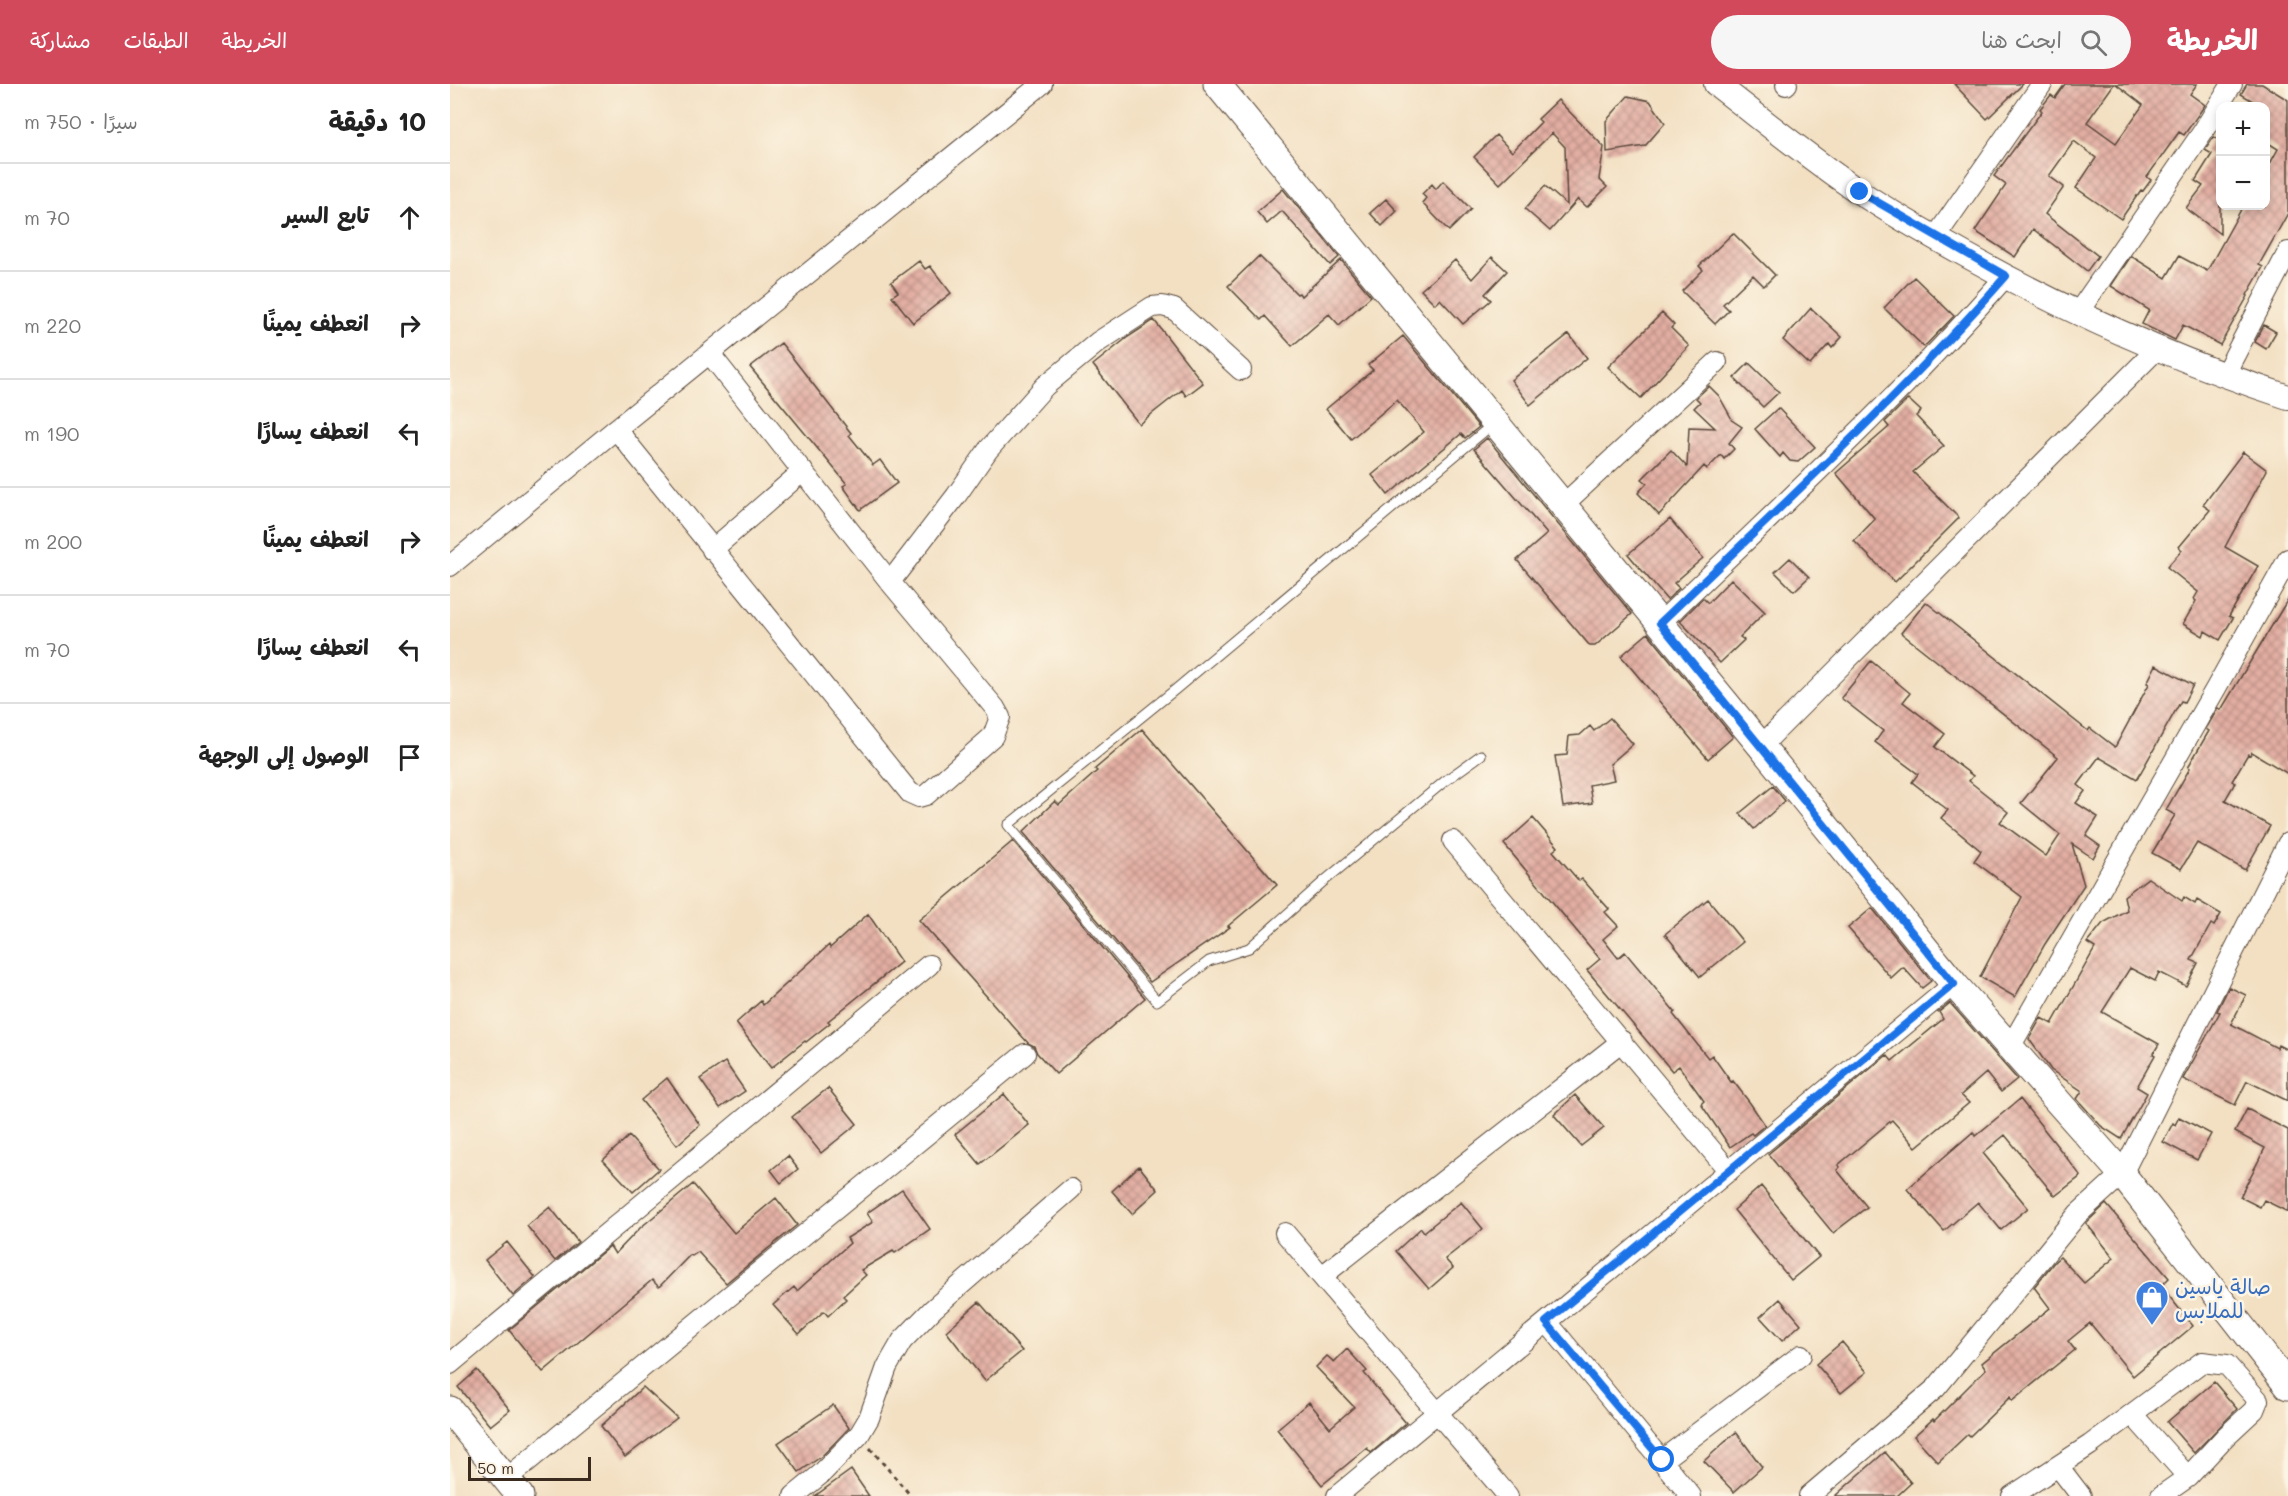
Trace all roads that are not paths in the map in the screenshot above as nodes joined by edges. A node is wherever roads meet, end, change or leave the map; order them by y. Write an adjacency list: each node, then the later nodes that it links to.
1 (1042, 84): 11 (street)
2 (1216, 84): 16 (main road)
3 (1716, 84): 6 (street)
4 (2042, 84): 6 (street)
5 (2232, 84): 9 (street)
6 (1935, 238): 8 (street)
7 (2288, 252): 14 (street)
8 (2006, 276): 9 (street); 24 (street)
9 (2077, 314): 10 (street)
10 (2156, 350): 14 (street); 25 (street)
11 (710, 354): 17 (street); 18 (street)
12 (1717, 362): 19 (street)
13 (1241, 370): 23 (street)
14 (2224, 376): 15 (street)
15 (2288, 397)
16 (1494, 423): 19 (main road); 26 (lane)
17 (616, 429): 20 (street); 22 (street)
18 (803, 471): 20 (street); 23 (street)
19 (1563, 505): 24 (main road)
20 (712, 550): 23 (street)
21 (2288, 559): 32 (street)
22 (450, 566)
23 (890, 582)
24 (1660, 623): 25 (main road)
25 (1761, 746): 30 (main road)
26 (1481, 755)
27 (1453, 841): 31 (street)
28 (2288, 843): 35 (street)
29 (929, 965): 41 (street)
30 (1954, 984): 32 (main road); 34 (street)
31 (1622, 1041): 34 (street); 38 (street)
32 (2009, 1049): 35 (main road)
33 (1025, 1054): 49 (street)
34 (1729, 1171): 39 (street)
35 (2122, 1174): 42 (main road); 54 (street)
36 (1071, 1189): 50 (street)
37 (1285, 1233): 38 (street)
38 (1322, 1276): 44 (street)
39 (1546, 1322): 44 (street); 46 (street)
40 (1801, 1354): 46 (street)
41 (450, 1364)
42 (2288, 1386)
43 (450, 1410): 49 (main road)
44 (1438, 1412): 51 (street); 52 (street)
45 (2132, 1414): 47 (street); 48 (street); 48 (street)
46 (1662, 1460): 53 (street)
47 (2058, 1466): 55 (street); 56 (street)
48 (2188, 1477): 57 (street)
49 (513, 1487)
50 (794, 1496)
51 (1336, 1496)
52 (1508, 1496)
53 (1691, 1496)
54 (1809, 1496)
55 (2012, 1496)
56 (2082, 1496)
57 (2161, 1496)

